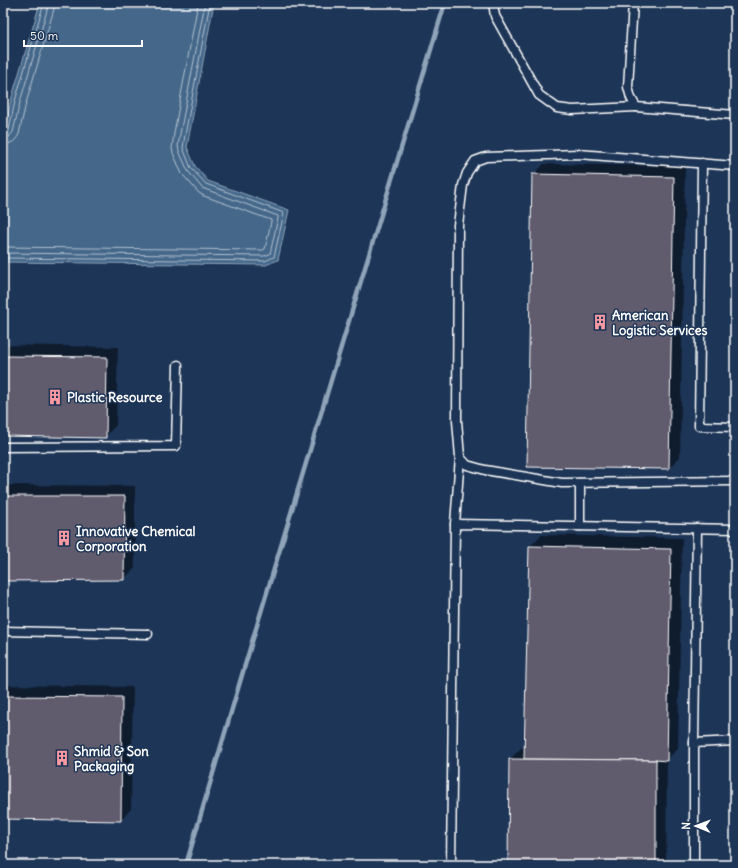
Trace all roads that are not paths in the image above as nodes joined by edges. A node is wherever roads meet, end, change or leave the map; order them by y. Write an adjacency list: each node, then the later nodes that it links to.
1 (493, 3): 3 (lane)
2 (633, 3): 3 (lane)
3 (636, 107): 4 (lane)
4 (735, 115)
5 (702, 163): 6 (lane); 8 (lane); 10 (lane)
6 (735, 166)
7 (178, 366): 9 (lane)
8 (735, 427)
9 (3, 447)
10 (460, 457): 12 (lane); 13 (lane)
11 (735, 481): 12 (lane)
12 (580, 483): 14 (lane)
13 (455, 524): 14 (lane); 21 (lane)
14 (580, 526): 15 (lane)
15 (697, 528): 16 (lane); 20 (lane)
16 (735, 529)
17 (3, 631): 18 (lane)
18 (148, 634)
19 (735, 741): 20 (lane)
20 (694, 743): 22 (lane)
21 (451, 865)
22 (694, 865)

